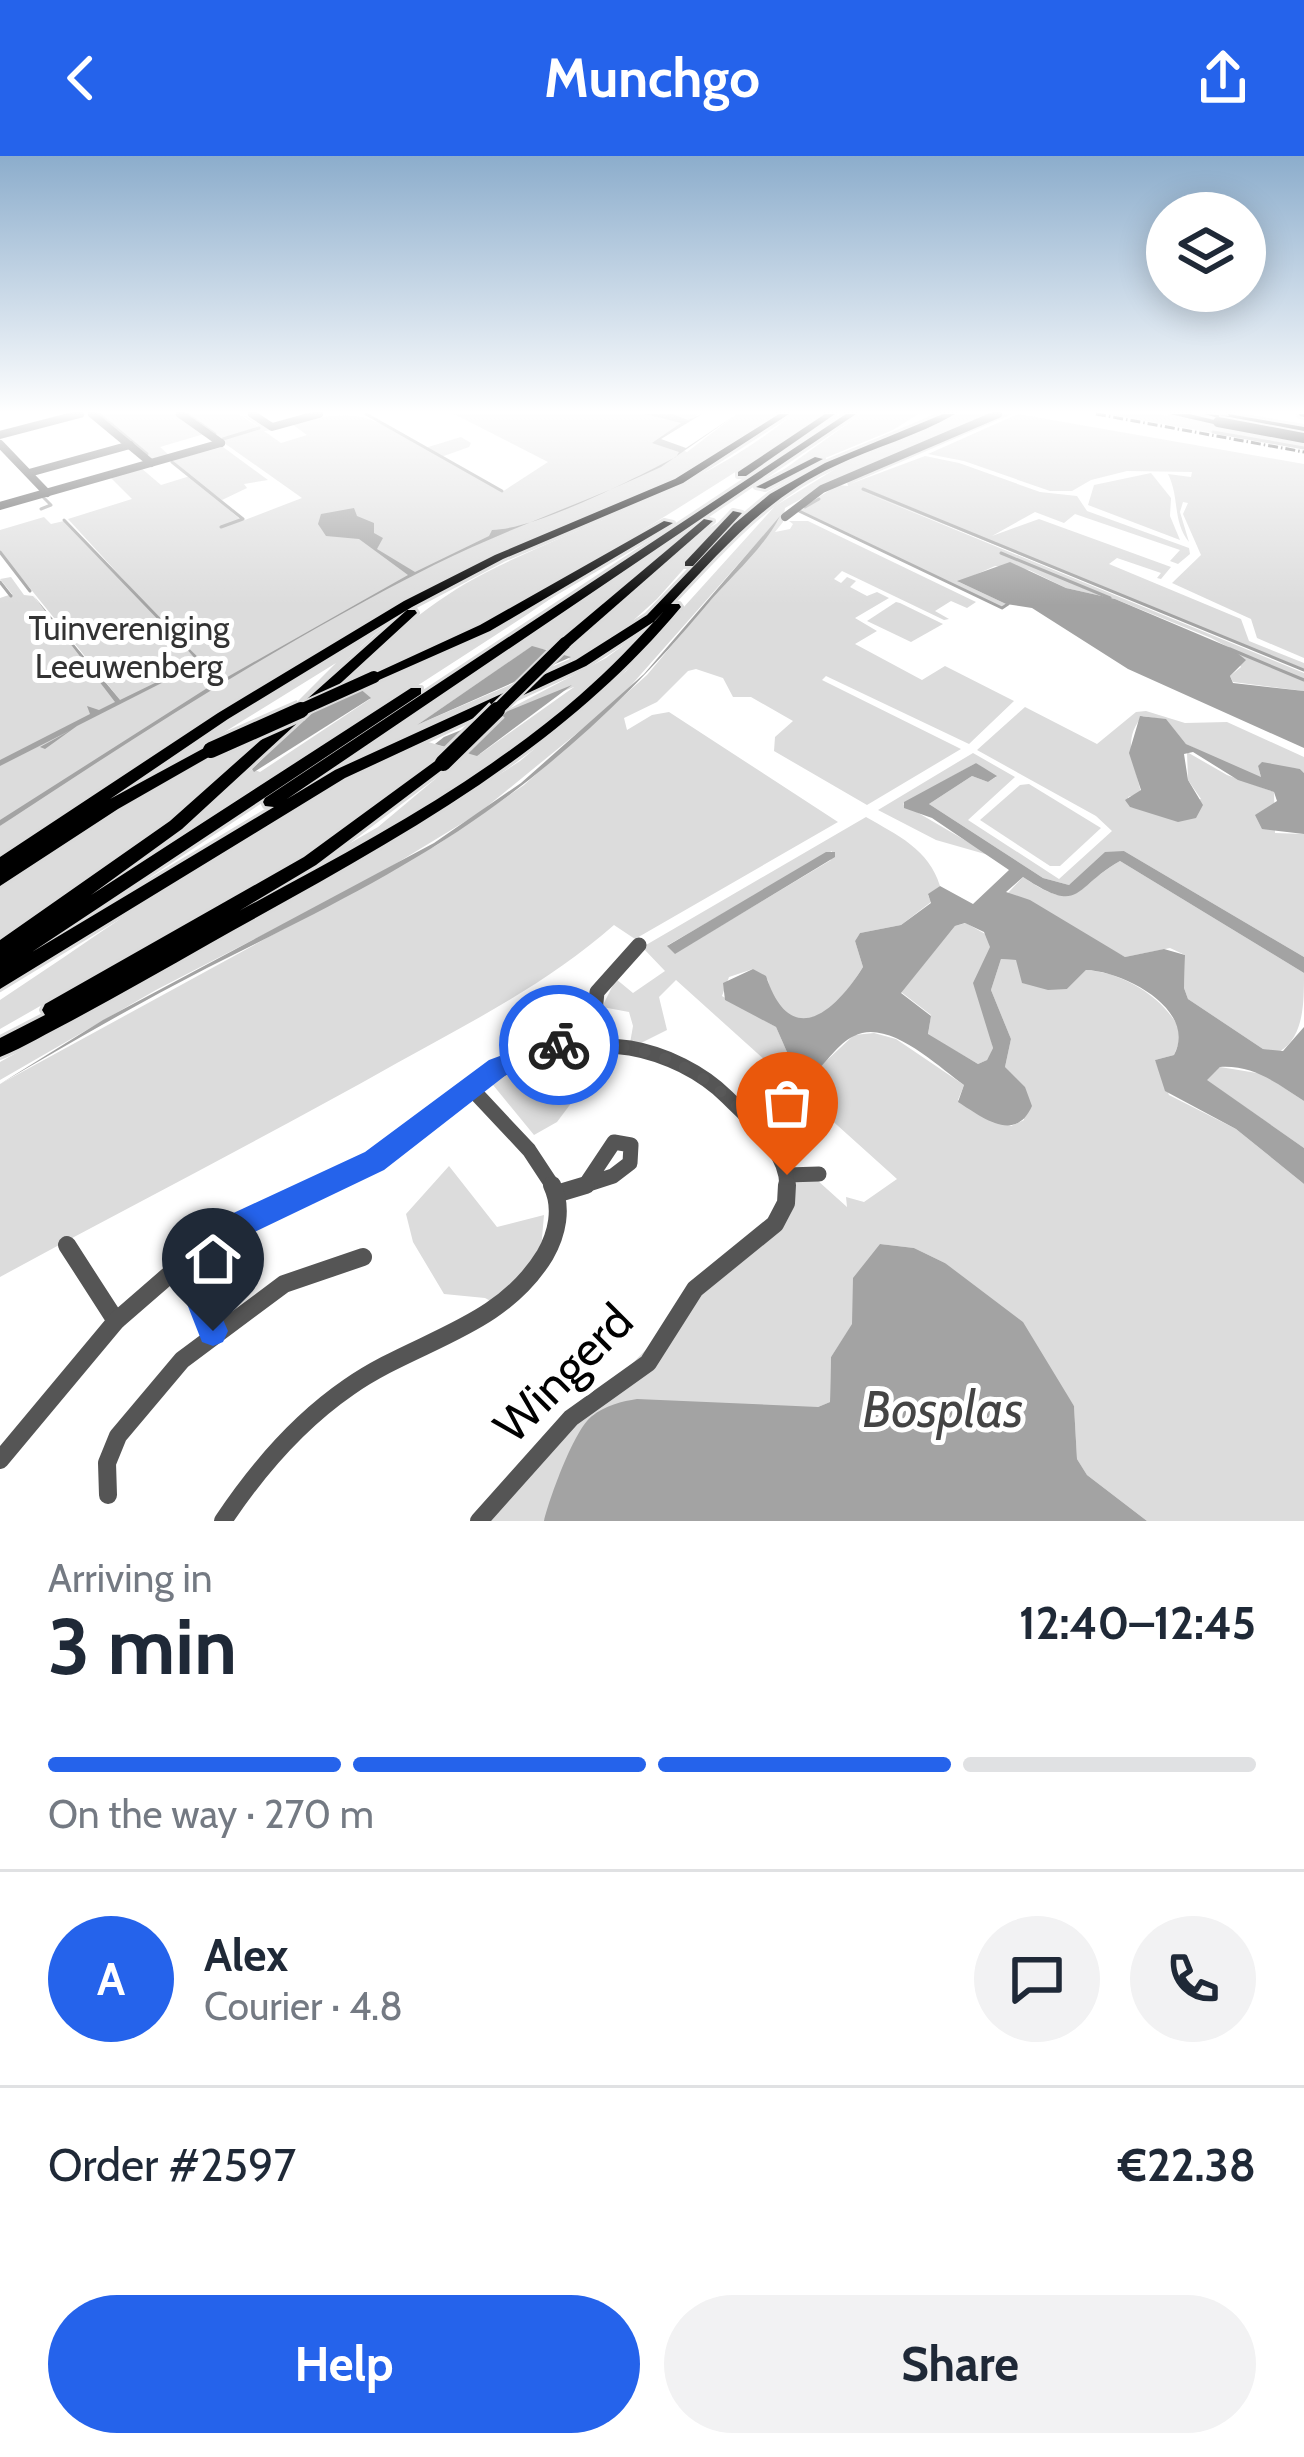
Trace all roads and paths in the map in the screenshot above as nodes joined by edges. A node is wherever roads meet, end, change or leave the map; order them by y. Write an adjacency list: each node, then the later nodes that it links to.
1 (32, 478): 13 (street)
2 (100, 478): 13 (street)
3 (686, 478): 19 (highway)
4 (736, 478): 16 (highway)
5 (759, 478): 26 (highway)
6 (765, 478): 17 (highway)
7 (777, 478): 17 (highway)
8 (789, 478): 20 (highway)
9 (804, 478): 18 (highway)
10 (854, 478): 11 (street)
11 (842, 483): 12 (street); 15 (street)
12 (854, 488)
13 (46, 493): 14 (street)
14 (0, 506)
15 (785, 517)
16 (668, 523): 22 (highway, bridge); 25 (highway)
17 (706, 523): 29 (highway, bridge)
18 (738, 526): 20 (highway); 29 (highway)
19 (516, 552): 21 (highway); 24 (highway)
20 (624, 636): 26 (highway)
21 (0, 865)
22 (0, 880)
23 (639, 945): 28 (street)
24 (0, 950)
25 (0, 963)
26 (22, 967): 27 (highway)
27 (0, 981)
28 (592, 1042): 30 (street); 32 (street)
29 (0, 1045)
30 (469, 1086): 34 (street); 36 (street)
31 (819, 1174): 32 (street)
32 (787, 1175): 43 (street, Wingerd)
33 (588, 1181): 34 (street)
34 (556, 1194): 42 (street)
35 (68, 1245): 38 (street)
36 (183, 1258): 38 (street); 39 (street)
37 (363, 1258): 39 (street)
38 (116, 1321): 40 (street)
39 (213, 1331): 41 (street)
40 (3, 1447)
41 (108, 1496)
42 (223, 1521)
43 (479, 1521)

